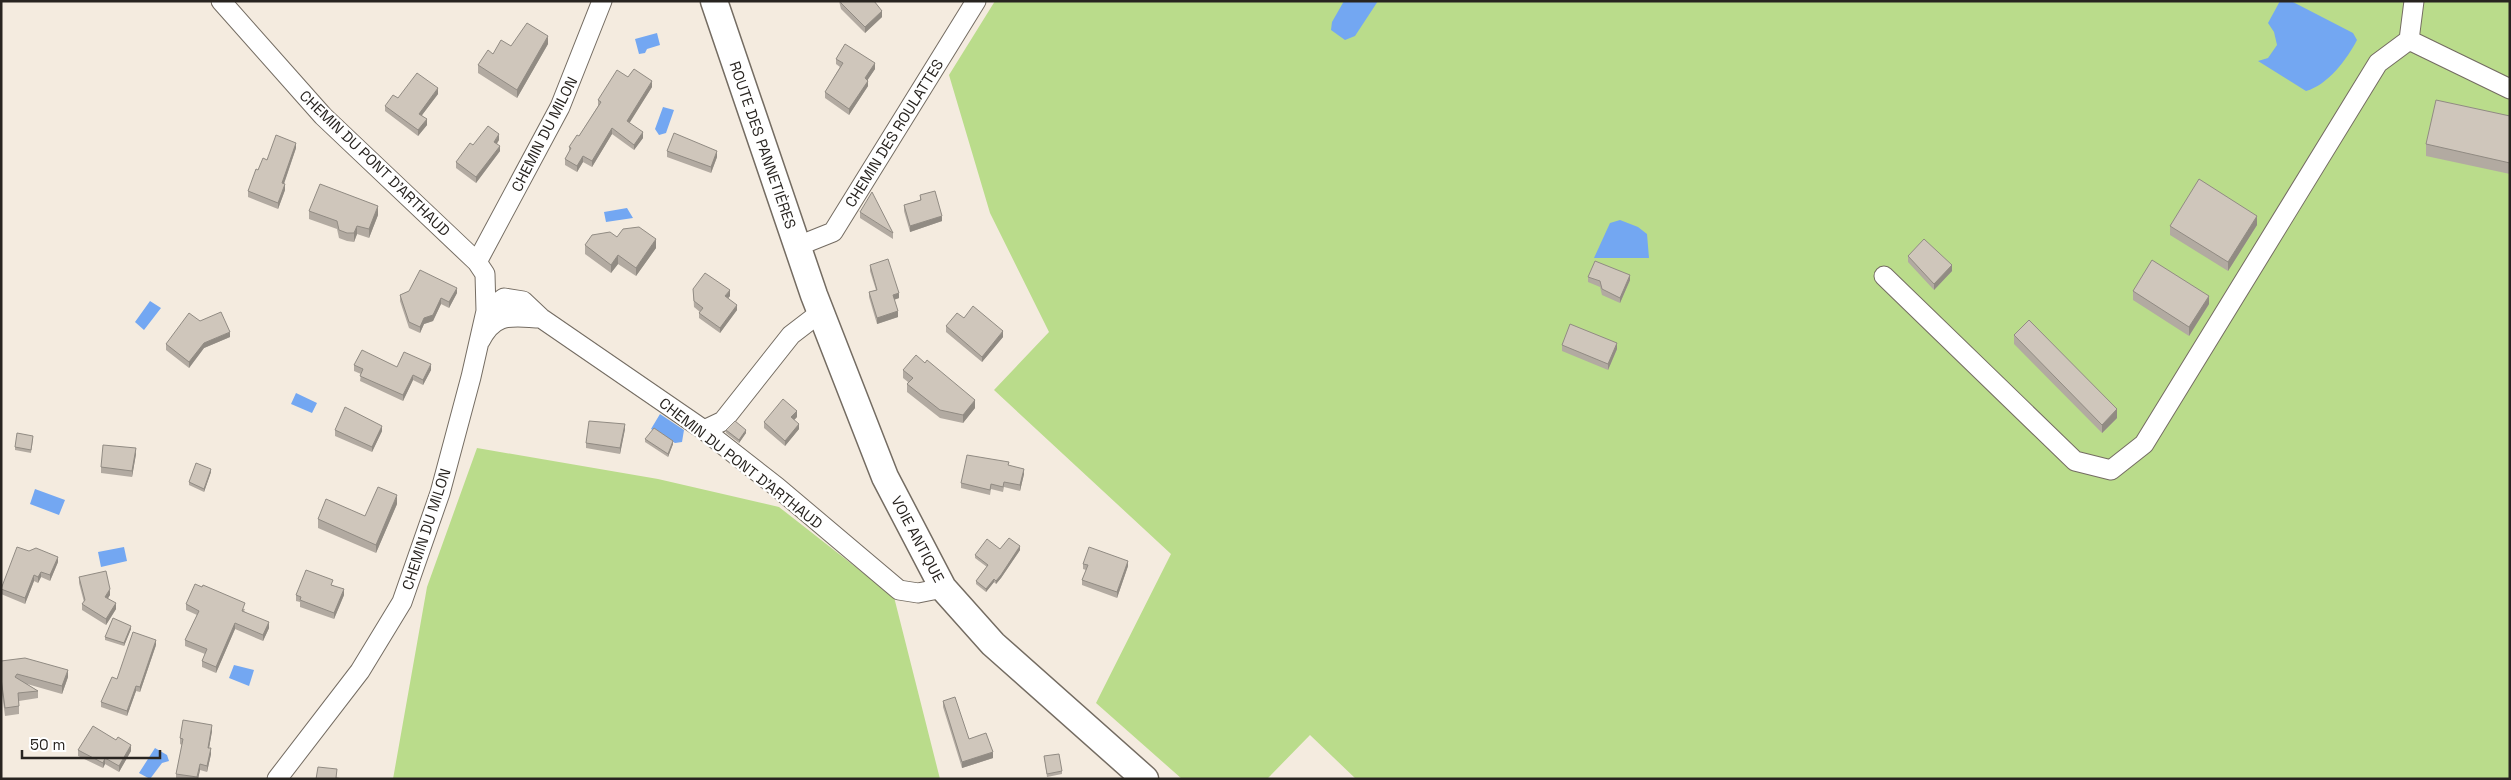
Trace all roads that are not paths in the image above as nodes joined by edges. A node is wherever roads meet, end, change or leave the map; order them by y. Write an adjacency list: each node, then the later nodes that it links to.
1 (221, 1): 9 (street, CHEMIN DU PONT D'ARTHAUD)
2 (602, 1): 9 (street, CHEMIN DU MILON)
3 (714, 1): 8 (street, ROUTE DES PANNETIÈRES)
4 (976, 1): 8 (street, CHEMIN DES ROULATTES)
5 (2414, 1): 6 (street)
6 (2409, 40): 7 (street); 10 (street)
7 (2510, 89)
8 (798, 246): 11 (street, ROUTE DES PANNETIÈRES)
9 (481, 268): 12 (street, CHEMIN DU PONT D'ARTHAUD); 13 (street)
10 (1884, 276)
11 (812, 288): 14 (street, VOIE ANTIQUE)
12 (517, 300): 13 (street); 15 (street)
13 (486, 310): 16 (street, CHEMIN DU MILON)
14 (821, 312): 17 (street); 18 (street, VOIE ANTIQUE)
15 (541, 318): 16 (street); 17 (street, CHEMIN DU PONT D'ARTHAUD)
16 (476, 348): 19 (street, CHEMIN DU MILON)
17 (704, 430): 18 (street, CHEMIN DU PONT D'ARTHAUD)
18 (943, 588): 20 (street, VOIE ANTIQUE)
19 (277, 779)
20 (1145, 779)

